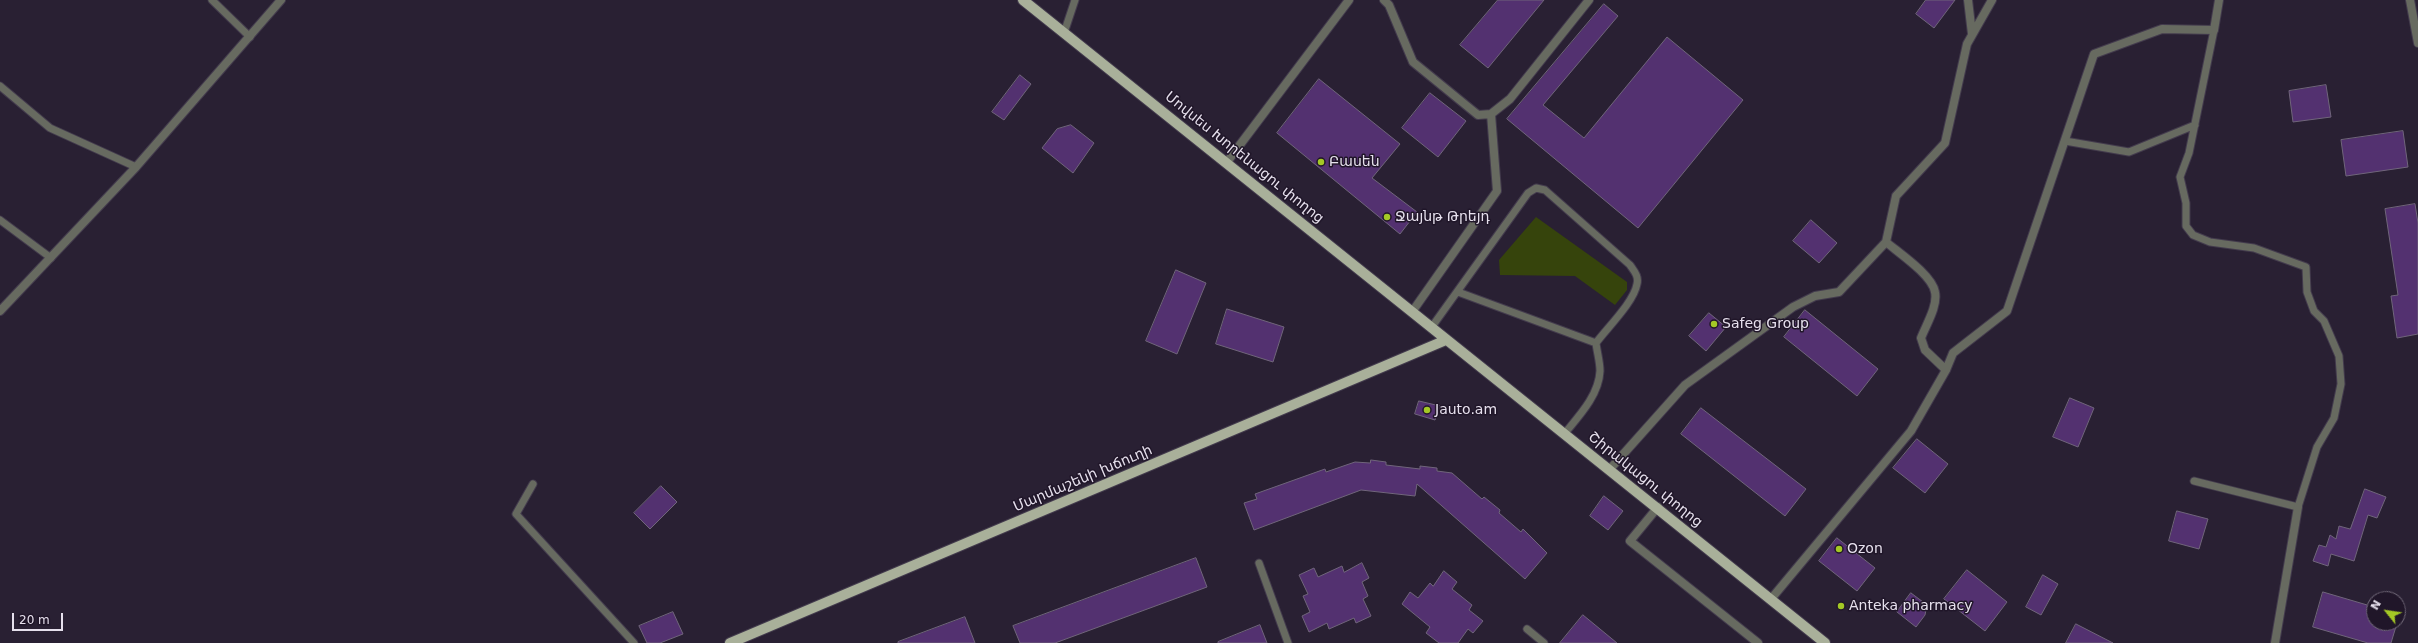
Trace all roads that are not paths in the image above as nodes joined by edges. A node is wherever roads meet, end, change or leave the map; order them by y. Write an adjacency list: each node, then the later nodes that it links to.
1 (212, 0): 15 (lane)
2 (281, 0): 15 (street)
3 (1023, 0): 13 (main road, Մովսես Խորենացու փողոց)
4 (1075, 0): 13 (lane)
5 (1349, 0): 21 (street)
6 (1384, 0): 18 (street)
7 (1589, 0): 18 (street)
8 (1968, 0): 14 (street)
9 (1992, 0): 14 (street)
10 (2219, 0): 12 (street)
11 (2410, 0): 16 (street)
12 (2214, 30): 19 (lane); 20 (street)
13 (1064, 33): 21 (main road, Մովսես Խորենացու փողոց)
14 (1972, 34): 24 (street)
15 (250, 37): 22 (street)
16 (2418, 43)
17 (0, 86): 22 (lane)
18 (1491, 114): 28 (street)
19 (2195, 125): 20 (lane); 38 (lane)
20 (2065, 141): 32 (street)
21 (1227, 162): 28 (main road, Մովսես Խորենացու փողոց)
22 (136, 166): 25 (street)
23 (0, 220): 25 (lane)
24 (1886, 242): 32 (street); 34 (street)
25 (51, 258): 27 (street)
26 (1458, 292): 29 (lane); 31 (lane); 31 (lane)
27 (2, 308)
28 (1412, 312): 29 (main road, Մովսես Խորենացու փողոց)
29 (1431, 328): 30 (main road, Մովսես Խորենացու փողոց)
30 (1446, 340): 33 (main road, Շիրակացու փողոց); 42 (main road, Մարմաշենի խճուղի)
31 (1596, 343): 33 (lane)
32 (1946, 370): 40 (street)
33 (1565, 433): 34 (main road, Շիրակացու փողոց)
34 (1610, 469): 37 (main road, Շիրակացու փողոց)
35 (2194, 481): 38 (lane)
36 (533, 484): 43 (lane)
37 (1658, 507): 40 (main road, Շիրակացու փողոց); 46 (street)
38 (2298, 507): 48 (street)
39 (1259, 563): 44 (lane)
40 (1771, 600): 47 (main road, Շիրակացու փողոց)
41 (1527, 629): 45 (lane)
42 (736, 642)
43 (634, 643)
44 (1288, 643)
45 (1544, 643)
46 (1758, 643)
47 (1825, 643)
48 (2275, 643)

